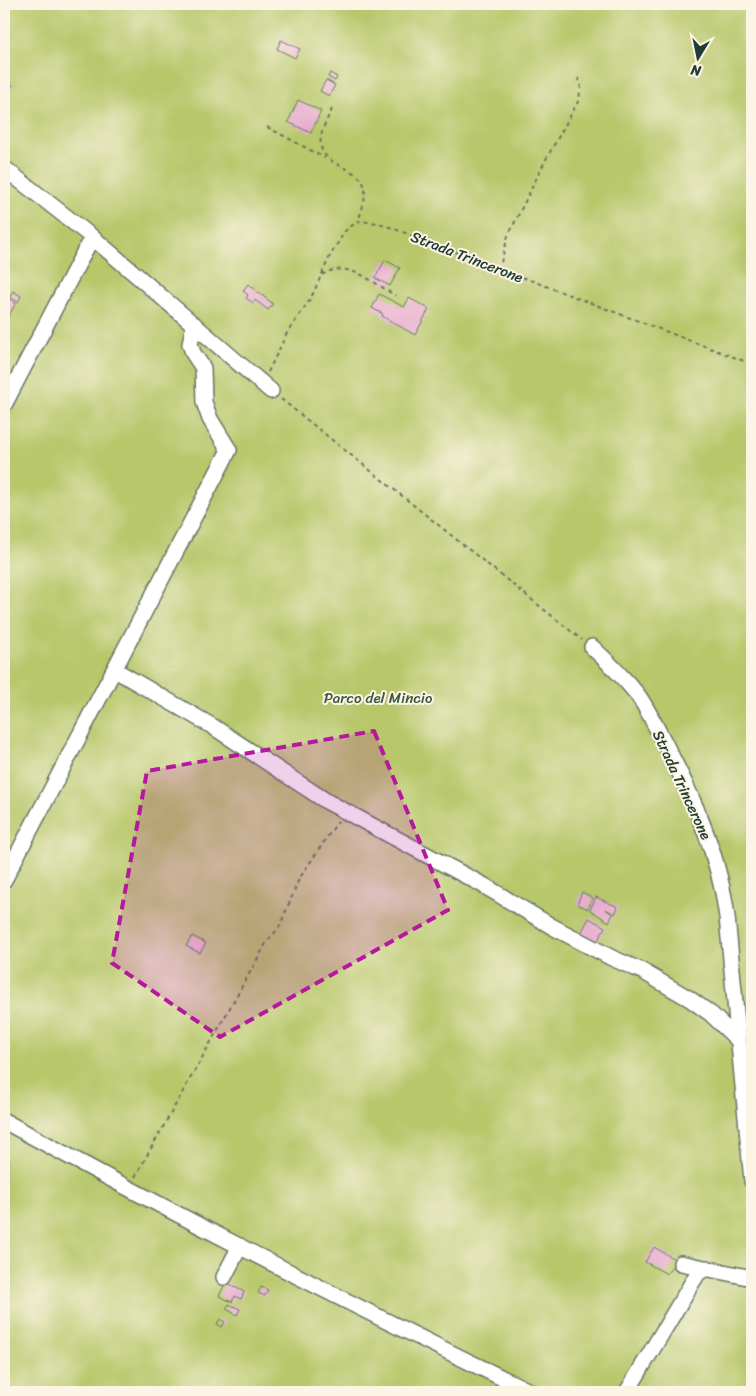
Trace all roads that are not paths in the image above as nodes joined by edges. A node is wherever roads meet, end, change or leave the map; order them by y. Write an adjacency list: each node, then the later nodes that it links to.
1 (4, 168): 2 (street)
2 (92, 237): 3 (street); 5 (street)
3 (194, 324): 4 (street); 7 (street)
4 (266, 387)
5 (4, 405)
6 (592, 648): 9 (street, Strada Trincerone)
7 (115, 670): 8 (street); 9 (street)
8 (4, 880)
9 (738, 1040): 11 (street, Strada Trincerone)
10 (4, 1120): 12 (street)
11 (752, 1181)
12 (240, 1246): 15 (street); 17 (street)
13 (681, 1262): 14 (street)
14 (707, 1268): 16 (street); 18 (street)
15 (224, 1277)
16 (752, 1278)
17 (531, 1392)
18 (626, 1392)

